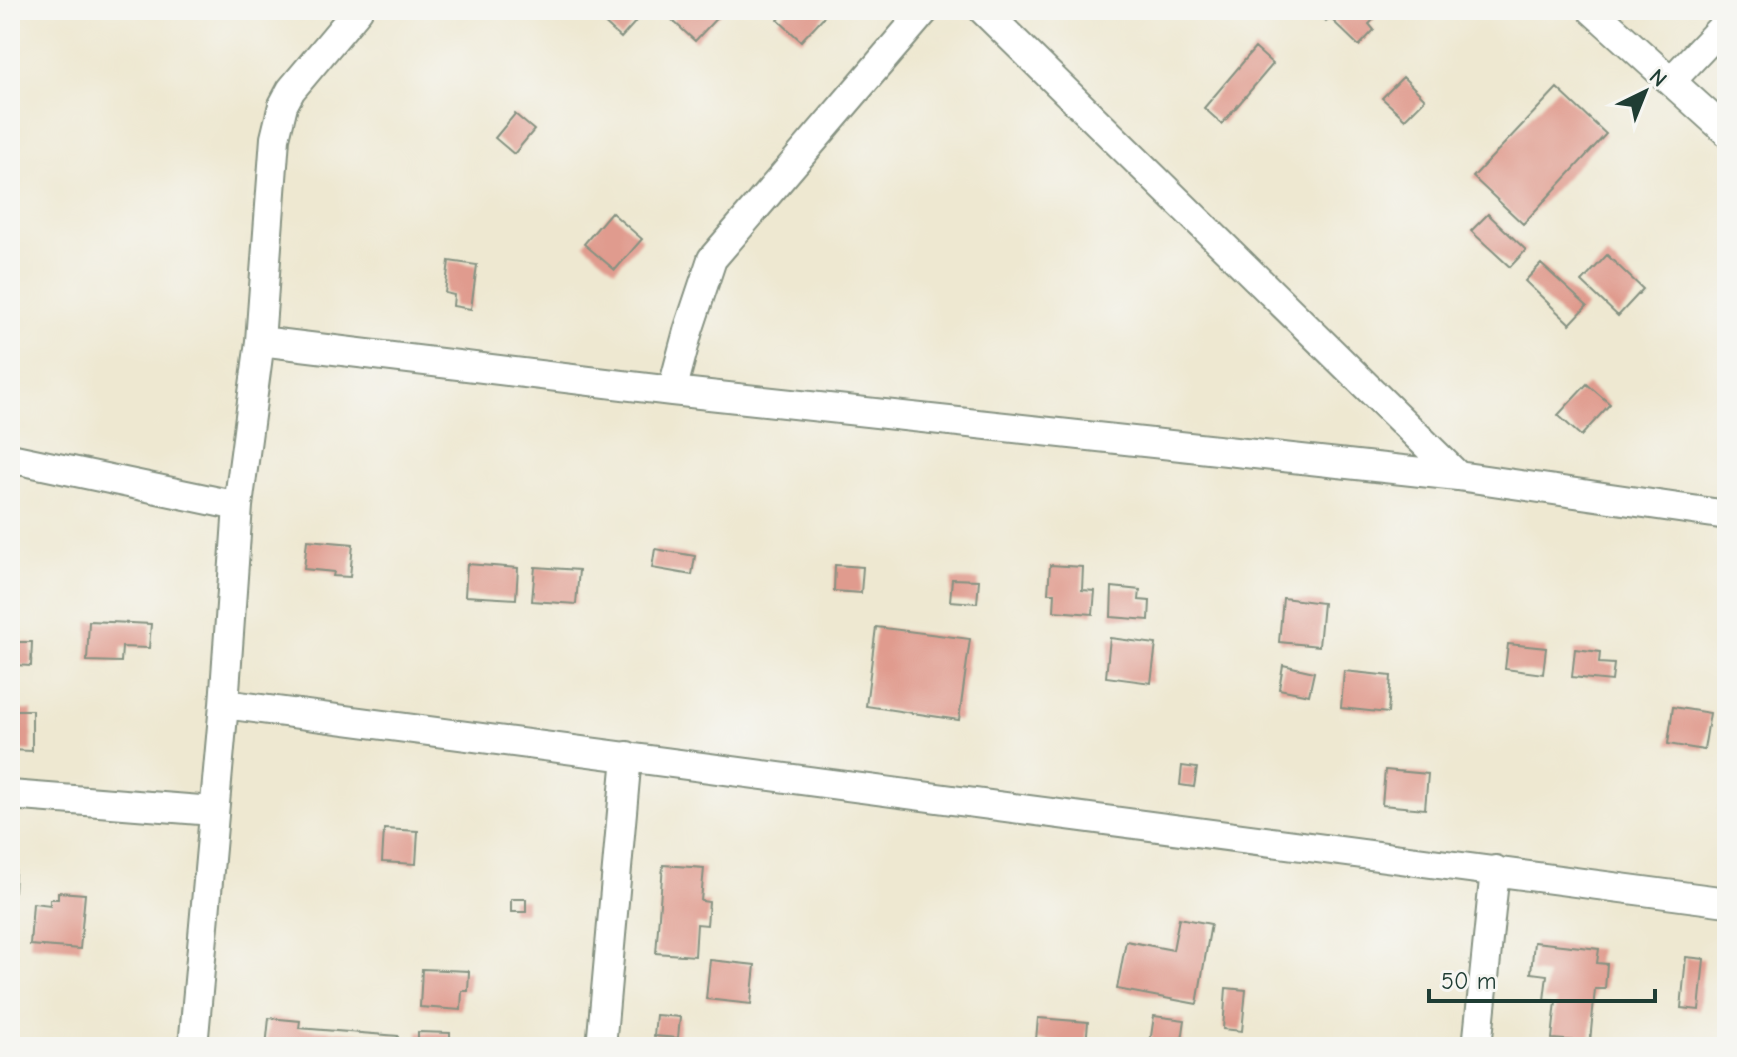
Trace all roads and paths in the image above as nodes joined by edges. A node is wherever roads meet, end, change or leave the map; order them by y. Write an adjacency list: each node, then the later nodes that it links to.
1 (358, 10): 8 (street)
2 (925, 10): 9 (street)
3 (983, 10): 11 (street)
4 (1592, 10): 6 (street)
5 (1727, 22): 6 (street)
6 (1671, 81): 7 (street)
7 (1727, 132)
8 (260, 341): 9 (street); 12 (street)
9 (672, 391): 11 (street)
10 (10, 458): 12 (street)
11 (1458, 476): 13 (street)
12 (238, 506): 14 (street)
13 (1727, 515)
14 (224, 704): 15 (street); 17 (street)
15 (627, 756): 18 (street); 21 (street)
16 (10, 795): 17 (street)
17 (213, 811): 20 (street)
18 (1495, 870): 19 (street); 22 (street)
19 (1727, 902)
20 (193, 1047)
21 (601, 1047)
22 (1477, 1047)

